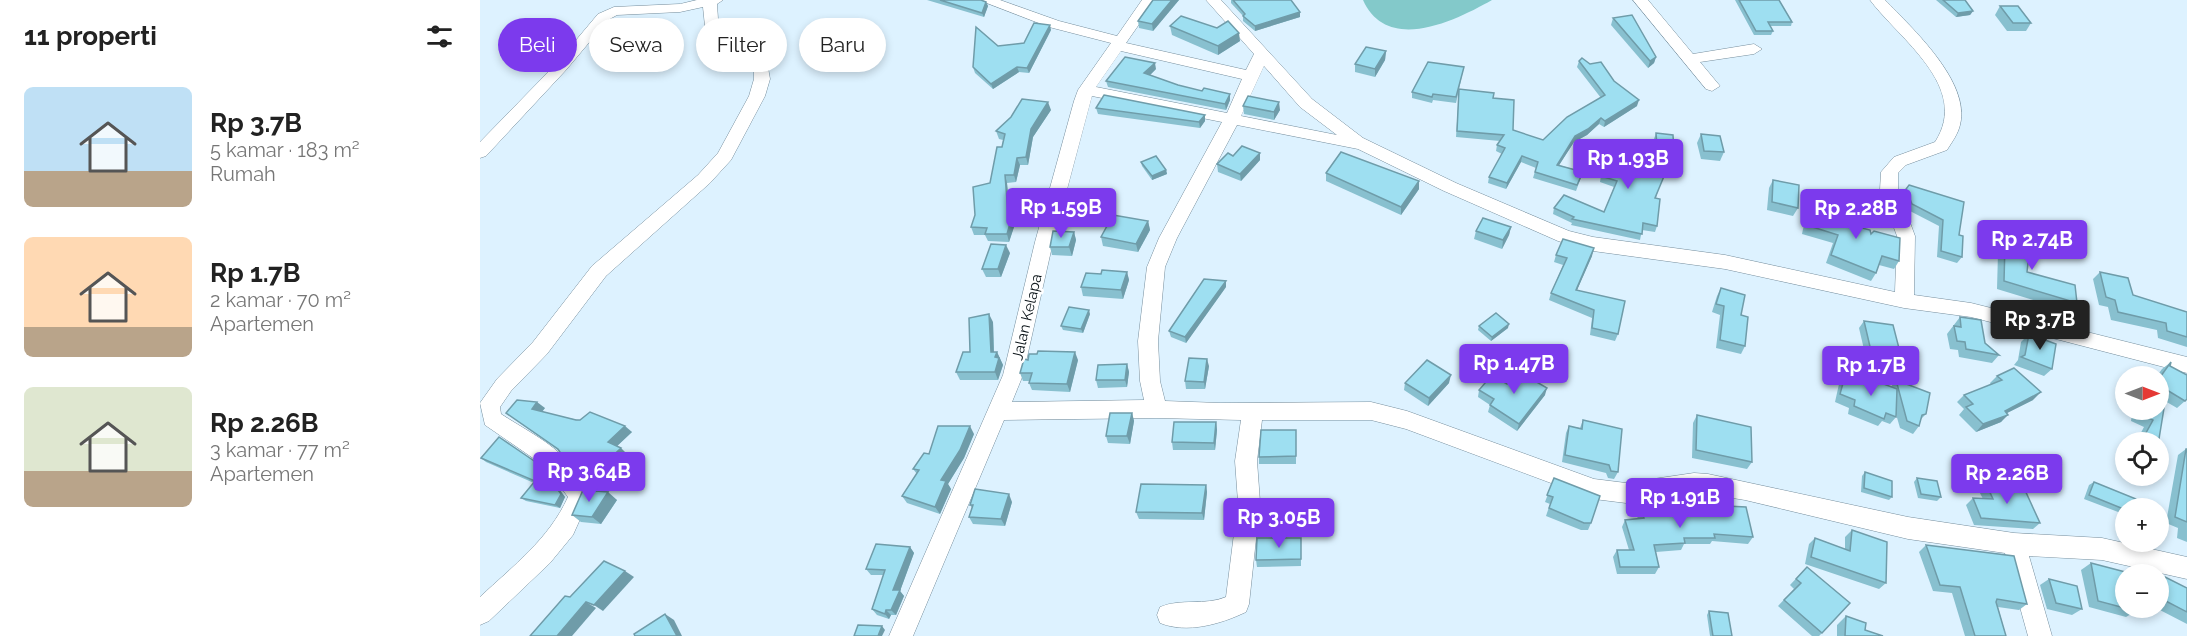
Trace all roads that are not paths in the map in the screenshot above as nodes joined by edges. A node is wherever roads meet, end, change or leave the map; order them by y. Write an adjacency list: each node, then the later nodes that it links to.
1 (986, 0): 7 (street)
2 (1149, 0): 7 (street, Jalan Kelapa)
3 (1213, 0): 9 (street)
4 (1640, 0): 10 (street)
5 (1877, 0): 17 (street)
6 (713, 1): 16 (street); 24 (street)
7 (1119, 43): 11 (street); 13 (street, Jalan Kelapa)
8 (1754, 49): 10 (street)
9 (1262, 53): 11 (street); 15 (street)
10 (1690, 59): 12 (street)
11 (1251, 76): 14 (street)
12 (1712, 86)
13 (1086, 90): 14 (street); 20 (street, Jalan Kelapa)
14 (1231, 121): 15 (street); 19 (street)
15 (1362, 144): 17 (street)
16 (480, 152)
17 (1904, 301): 18 (street)
18 (2187, 365)
19 (1157, 409): 20 (street); 21 (street)
20 (998, 411): 26 (street, Jalan Kelapa)
21 (1253, 411): 22 (street); 25 (street)
22 (2014, 544): 23 (street); 27 (street)
23 (2187, 568)
24 (480, 612)
25 (1169, 615)
26 (901, 636)
27 (2040, 636)

